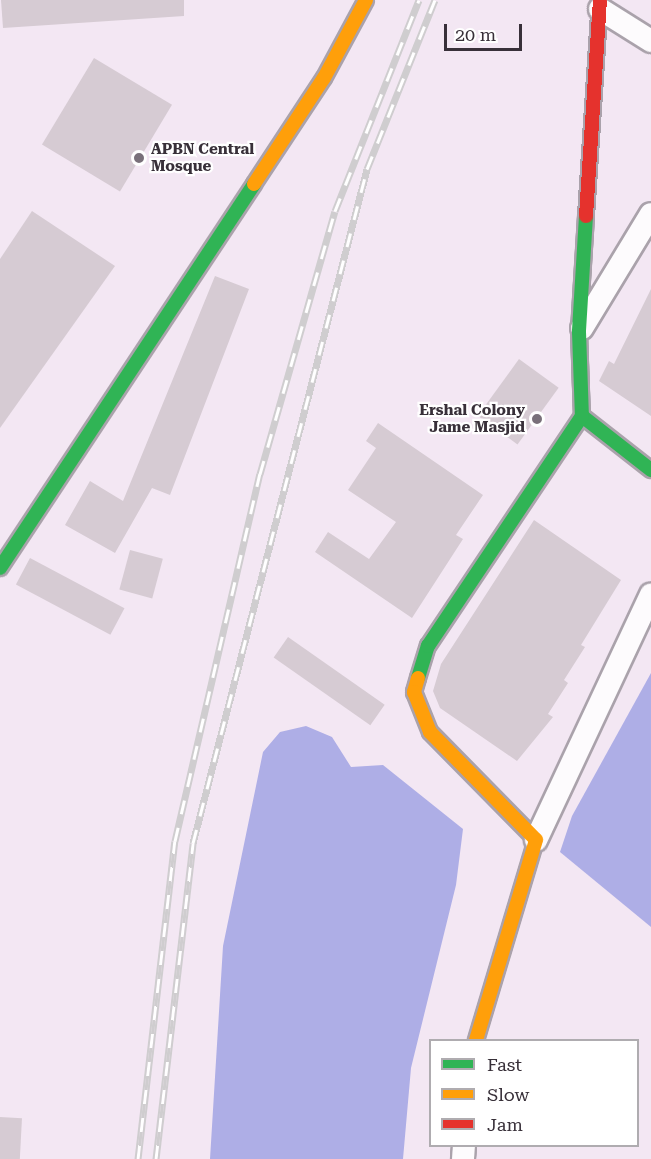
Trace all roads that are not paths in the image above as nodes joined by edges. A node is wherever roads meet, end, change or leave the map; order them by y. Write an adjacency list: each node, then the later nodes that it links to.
1 (366, 0): 8 (street)
2 (600, 4): 3 (street); 5 (street)
3 (651, 41)
4 (651, 214): 5 (street)
5 (579, 332): 6 (street)
6 (582, 417): 7 (street); 10 (street)
7 (651, 470)
8 (0, 568)
9 (651, 595): 10 (street)
10 (536, 840): 11 (street)
11 (477, 1039)

